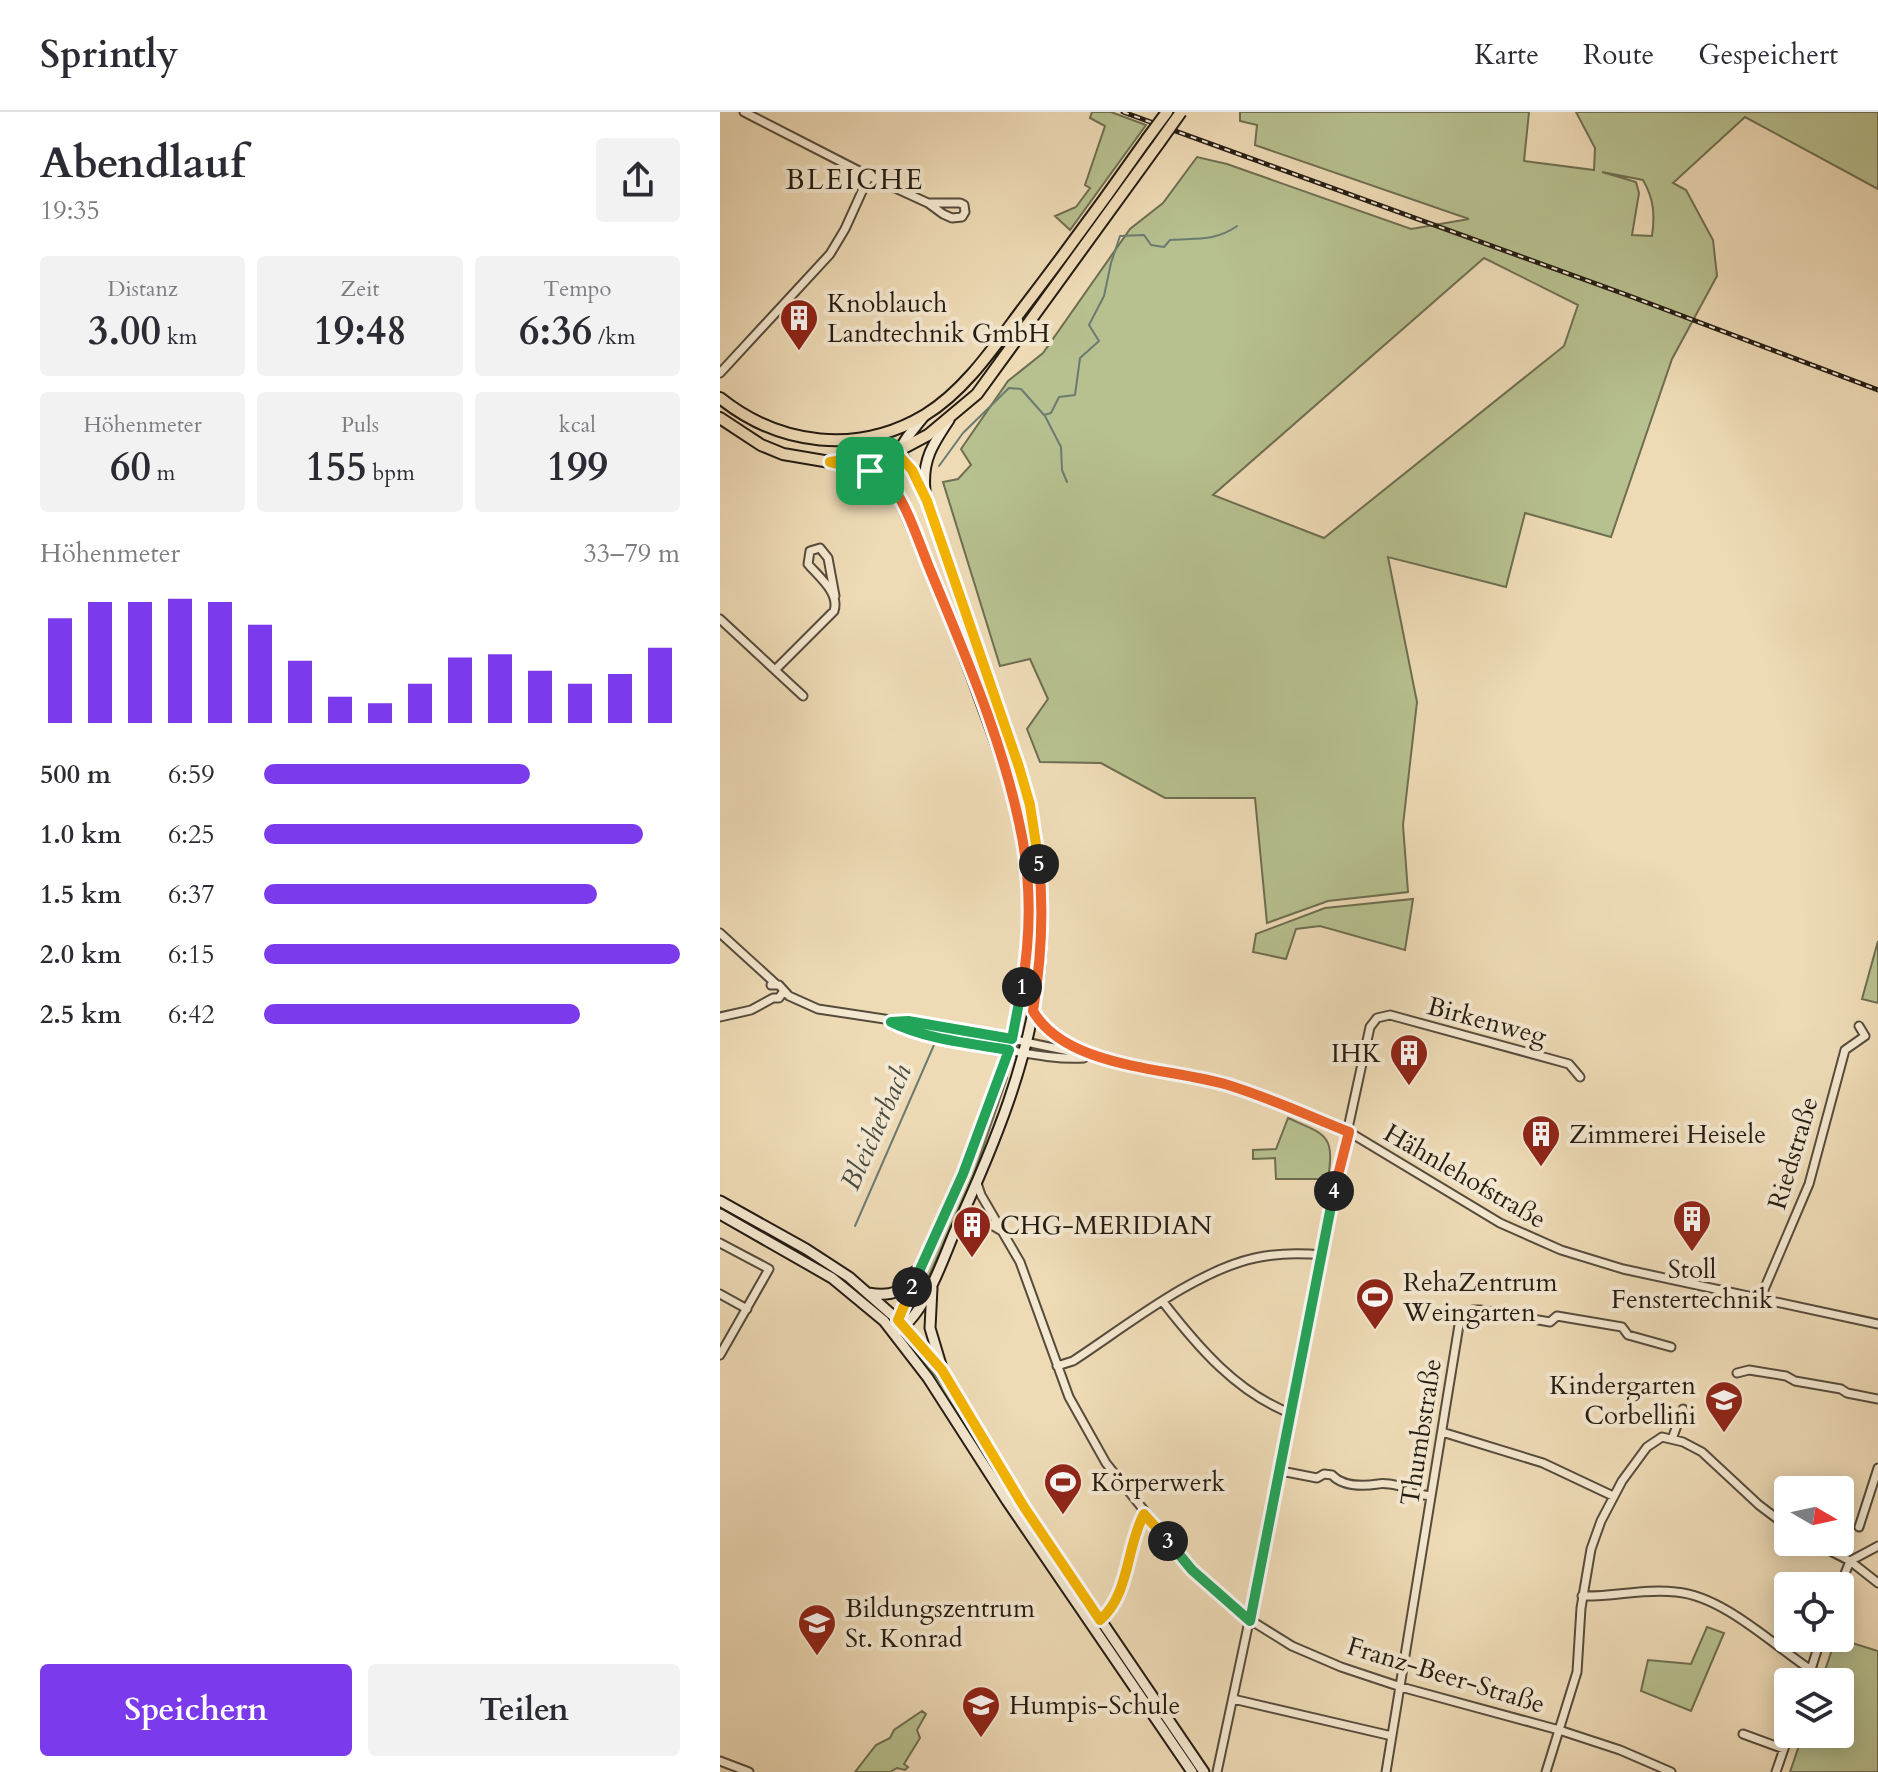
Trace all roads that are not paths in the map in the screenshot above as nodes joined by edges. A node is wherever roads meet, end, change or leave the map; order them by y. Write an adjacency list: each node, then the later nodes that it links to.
1 (744, 112): 4 (street)
2 (1167, 112): 8 (main road, bridge)
3 (1181, 112): 10 (main road, bridge)
4 (869, 176): 5 (street); 6 (street)
5 (928, 203): 5 (street)
6 (720, 373)
7 (720, 398): 11 (main road)
8 (925, 415): 11 (main road); 12 (main road)
9 (720, 418): 13 (main road)
10 (950, 419): 12 (main road); 15 (main road)
11 (858, 440): 12 (main road)
12 (896, 452): 13 (main road); 14 (main road); 15 (main road)
13 (830, 462): 14 (main road)
14 (895, 490): 28 (main road)
15 (927, 501): 24 (main road)
16 (835, 596): 16 (street); 18 (street)
17 (720, 619): 18 (street)
18 (776, 669): 19 (street)
19 (803, 696)
20 (720, 933): 21 (street)
21 (773, 983): 22 (street); 23 (street)
22 (784, 994): 23 (street); 26 (street)
23 (770, 999): 25 (street)
24 (1033, 1011): 29 (main road); 31 (street)
25 (720, 1017)
26 (891, 1022): 28 (street); 30 (street)
27 (1859, 1026): 45 (street, Riedstraße)
28 (1012, 1039): 29 (street); 30 (main road)
29 (1024, 1047): 30 (street); 31 (street); 34 (main road)
30 (1009, 1050): 40 (main road)
31 (1096, 1057): 33 (street, Hähnlehofstraße)
32 (1580, 1077): 33 (street, Birkenweg)
33 (1349, 1132): 41 (street); 45 (street, Hähnlehofstraße)
34 (977, 1182): 36 (main road); 38 (street, Franz-Beer-Straße)
35 (720, 1201): 43 (main road)
36 (964, 1212): 38 (street); 42 (main road)
37 (720, 1214): 49 (main road)
38 (1002, 1231): 52 (street, Franz-Beer-Straße)
39 (720, 1243): 47 (street)
40 (927, 1253): 43 (main road); 49 (main road)
41 (1323, 1255): 46 (street); 57 (street)
42 (932, 1281): 49 (main road); 53 (main road)
43 (872, 1293): 49 (main road)
44 (720, 1294): 47 (street)
45 (1760, 1299): 48 (street, Hähnlehofstraße)
46 (1163, 1302): 52 (street); 57 (street)
47 (747, 1309): 51 (street)
48 (1878, 1324)
49 (898, 1327): 53 (main road); 84 (main road)
50 (1671, 1347): 58 (street, Thumbstraße)
51 (720, 1355)
52 (1057, 1366): 64 (street, Franz-Beer-Straße)
53 (942, 1370): 73 (main road)
54 (1737, 1373): 55 (street)
55 (1878, 1399)
56 (1683, 1409): 59 (street)
57 (1292, 1414): 61 (street)
58 (1442, 1432): 62 (street, Thumbstraße); 63 (street)
59 (1672, 1439): 63 (street); 65 (street)
60 (1878, 1468): 66 (street)
61 (1281, 1471): 62 (street); 74 (street)
62 (1431, 1496): 76 (street, Thumbstraße)
63 (1613, 1496): 72 (street)
64 (1144, 1514): 73 (street); 74 (street, Franz-Beer-Straße)
65 (1774, 1516)
66 (1859, 1527)
67 (1878, 1546): 69 (street)
68 (1840, 1556): 69 (street)
69 (1850, 1561): 70 (street); 71 (street)
70 (1846, 1572)
71 (1878, 1583)
72 (1582, 1596): 75 (street); 78 (street)
73 (1100, 1620): 85 (main road)
74 (1250, 1621): 76 (street, Franz-Beer-Straße); 77 (street)
75 (1808, 1668)
76 (1401, 1687): 78 (street, Franz-Beer-Straße); 80 (street, Thumbstraße)
77 (1233, 1699): 80 (street); 86 (street)
78 (1559, 1730): 88 (street); 89 (street, Franz-Beer-Straße)
79 (1743, 1734): 81 (street)
80 (1392, 1736): 87 (street, Thumbstraße)
81 (1784, 1749): 90 (street)
82 (720, 1761): 83 (street)
83 (749, 1772)
84 (1192, 1772)
85 (1204, 1772)
86 (1217, 1772)
87 (1386, 1772)
88 (1546, 1772)
89 (1671, 1772)
90 (1776, 1772)

